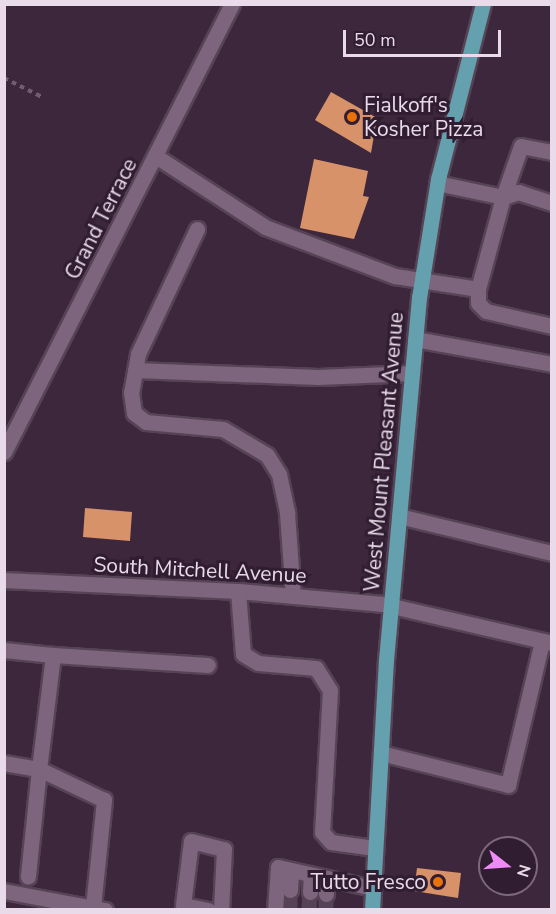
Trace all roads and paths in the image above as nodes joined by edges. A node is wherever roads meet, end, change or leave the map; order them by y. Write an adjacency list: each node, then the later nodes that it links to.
1 (232, 4): 6 (street, Grand Terrace)
2 (483, 4): 7 (main road, West Mount Pleasant Avenue)
3 (4, 78): 4 (path)
4 (44, 98)
5 (552, 152): 8 (street)
6 (157, 157): 11 (street); 18 (street, Grand Terrace)
7 (437, 183): 8 (street); 11 (main road, West Mount Pleasant Avenue)
8 (503, 197): 9 (street); 12 (street)
9 (552, 203)
10 (197, 229): 16 (street)
11 (422, 278): 12 (street); 14 (main road, West Mount Pleasant Avenue)
12 (478, 289): 13 (street)
13 (552, 326)
14 (415, 339): 15 (street); 17 (main road, West Mount Pleasant Avenue)
15 (552, 364)
16 (135, 370): 17 (street); 23 (street)
17 (412, 374): 19 (main road, West Mount Pleasant Avenue)
18 (4, 452)
19 (399, 516): 20 (street); 24 (main road, West Mount Pleasant Avenue)
20 (552, 553)
21 (4, 580): 22 (street, South Mitchell Avenue)
22 (238, 591): 23 (street, South Mitchell Avenue); 32 (street)
23 (293, 596): 24 (street, South Mitchell Avenue)
24 (390, 609): 25 (street, South Mitchell Avenue); 29 (main road, West Mount Pleasant Avenue)
25 (547, 642): 29 (street)
26 (4, 650): 27 (street)
27 (53, 655): 28 (street); 31 (street)
28 (208, 665)
29 (381, 753): 32 (main road, West Mount Pleasant Avenue)
30 (4, 763): 31 (street)
31 (39, 769): 34 (street); 40 (street)
32 (375, 848): 36 (main road, West Mount Pleasant Avenue)
33 (291, 870): 35 (street); 37 (street); 43 (street)
34 (28, 876)
35 (321, 882): 36 (street); 39 (street)
36 (373, 888): 44 (main road, West Mount Pleasant Avenue)
37 (290, 890)
38 (4, 891): 40 (street)
39 (310, 892)
40 (99, 908)
41 (208, 909): 42 (street)
42 (221, 909)
43 (275, 909)
44 (372, 909)

